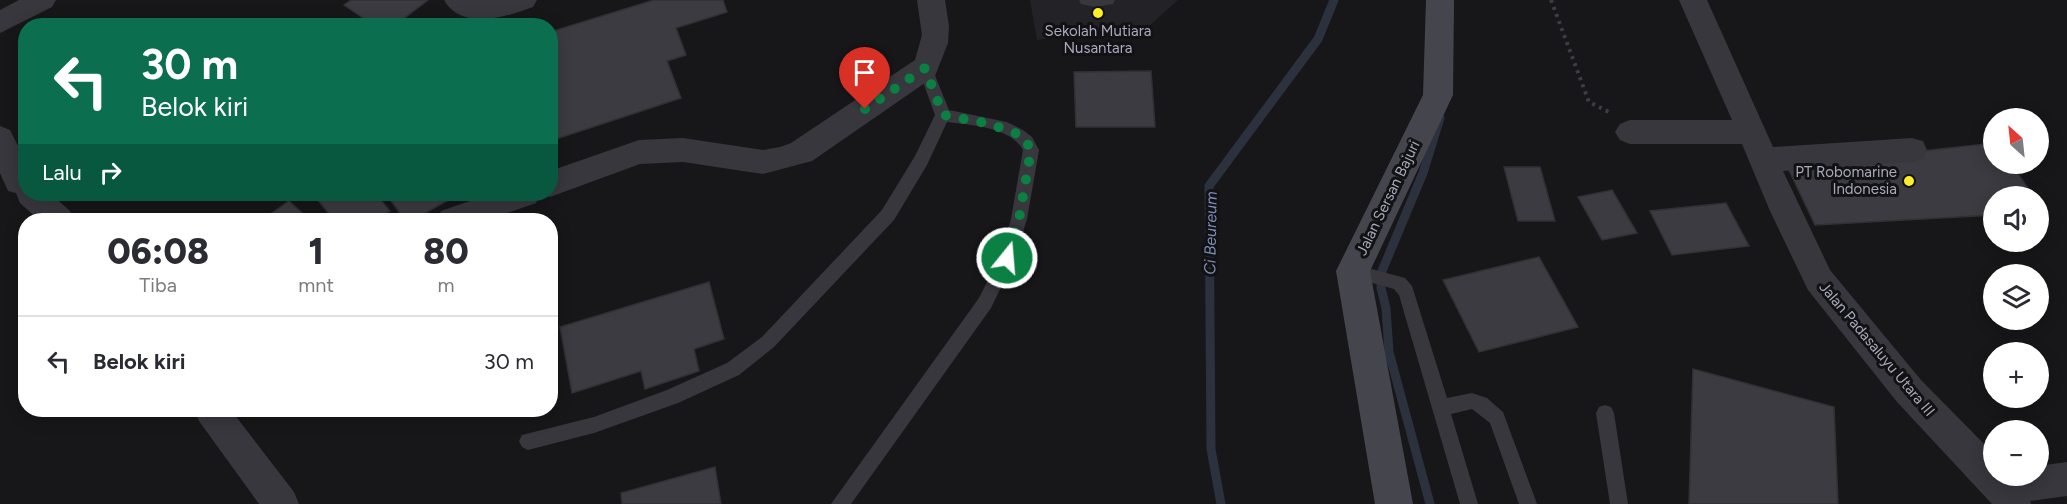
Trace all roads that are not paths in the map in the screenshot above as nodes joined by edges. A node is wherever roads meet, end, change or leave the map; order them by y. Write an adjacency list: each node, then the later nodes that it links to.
1 (42, 0): 9 (street)
2 (458, 0): 3 (street)
3 (524, 0)
4 (931, 0): 10 (street)
5 (1086, 0): 6 (lane)
6 (1108, 0)
7 (1440, 0): 22 (main road, Jalan Sersan Bajuri)
8 (1693, 0): 14 (street, Jalan Padasaluyu Utara III)
9 (0, 23)
10 (925, 68): 11 (lane); 16 (street)
11 (943, 115): 26 (lane); 30 (lane)
12 (1630, 132): 14 (street)
13 (0, 138): 17 (street)
14 (1757, 146): 15 (street); 28 (street, Jalan Padasaluyu Utara III)
15 (1912, 150)
16 (558, 181)
17 (18, 183)
18 (36, 201): 20 (street)
19 (505, 201): 21 (street)
20 (50, 213)
21 (472, 213)
22 (1371, 276): 23 (lane); 31 (main road, Jalan Sersan Bajuri)
23 (1441, 408): 32 (lane); 33 (lane)
24 (1605, 413): 34 (lane)
25 (216, 417): 29 (street)
26 (528, 441)
27 (2067, 479): 28 (street, Jalan Padasaluyu Utara III)
28 (2008, 496)
29 (281, 504)
30 (840, 504)
31 (1394, 504)
32 (1469, 504)
33 (1528, 504)
34 (1619, 504)

